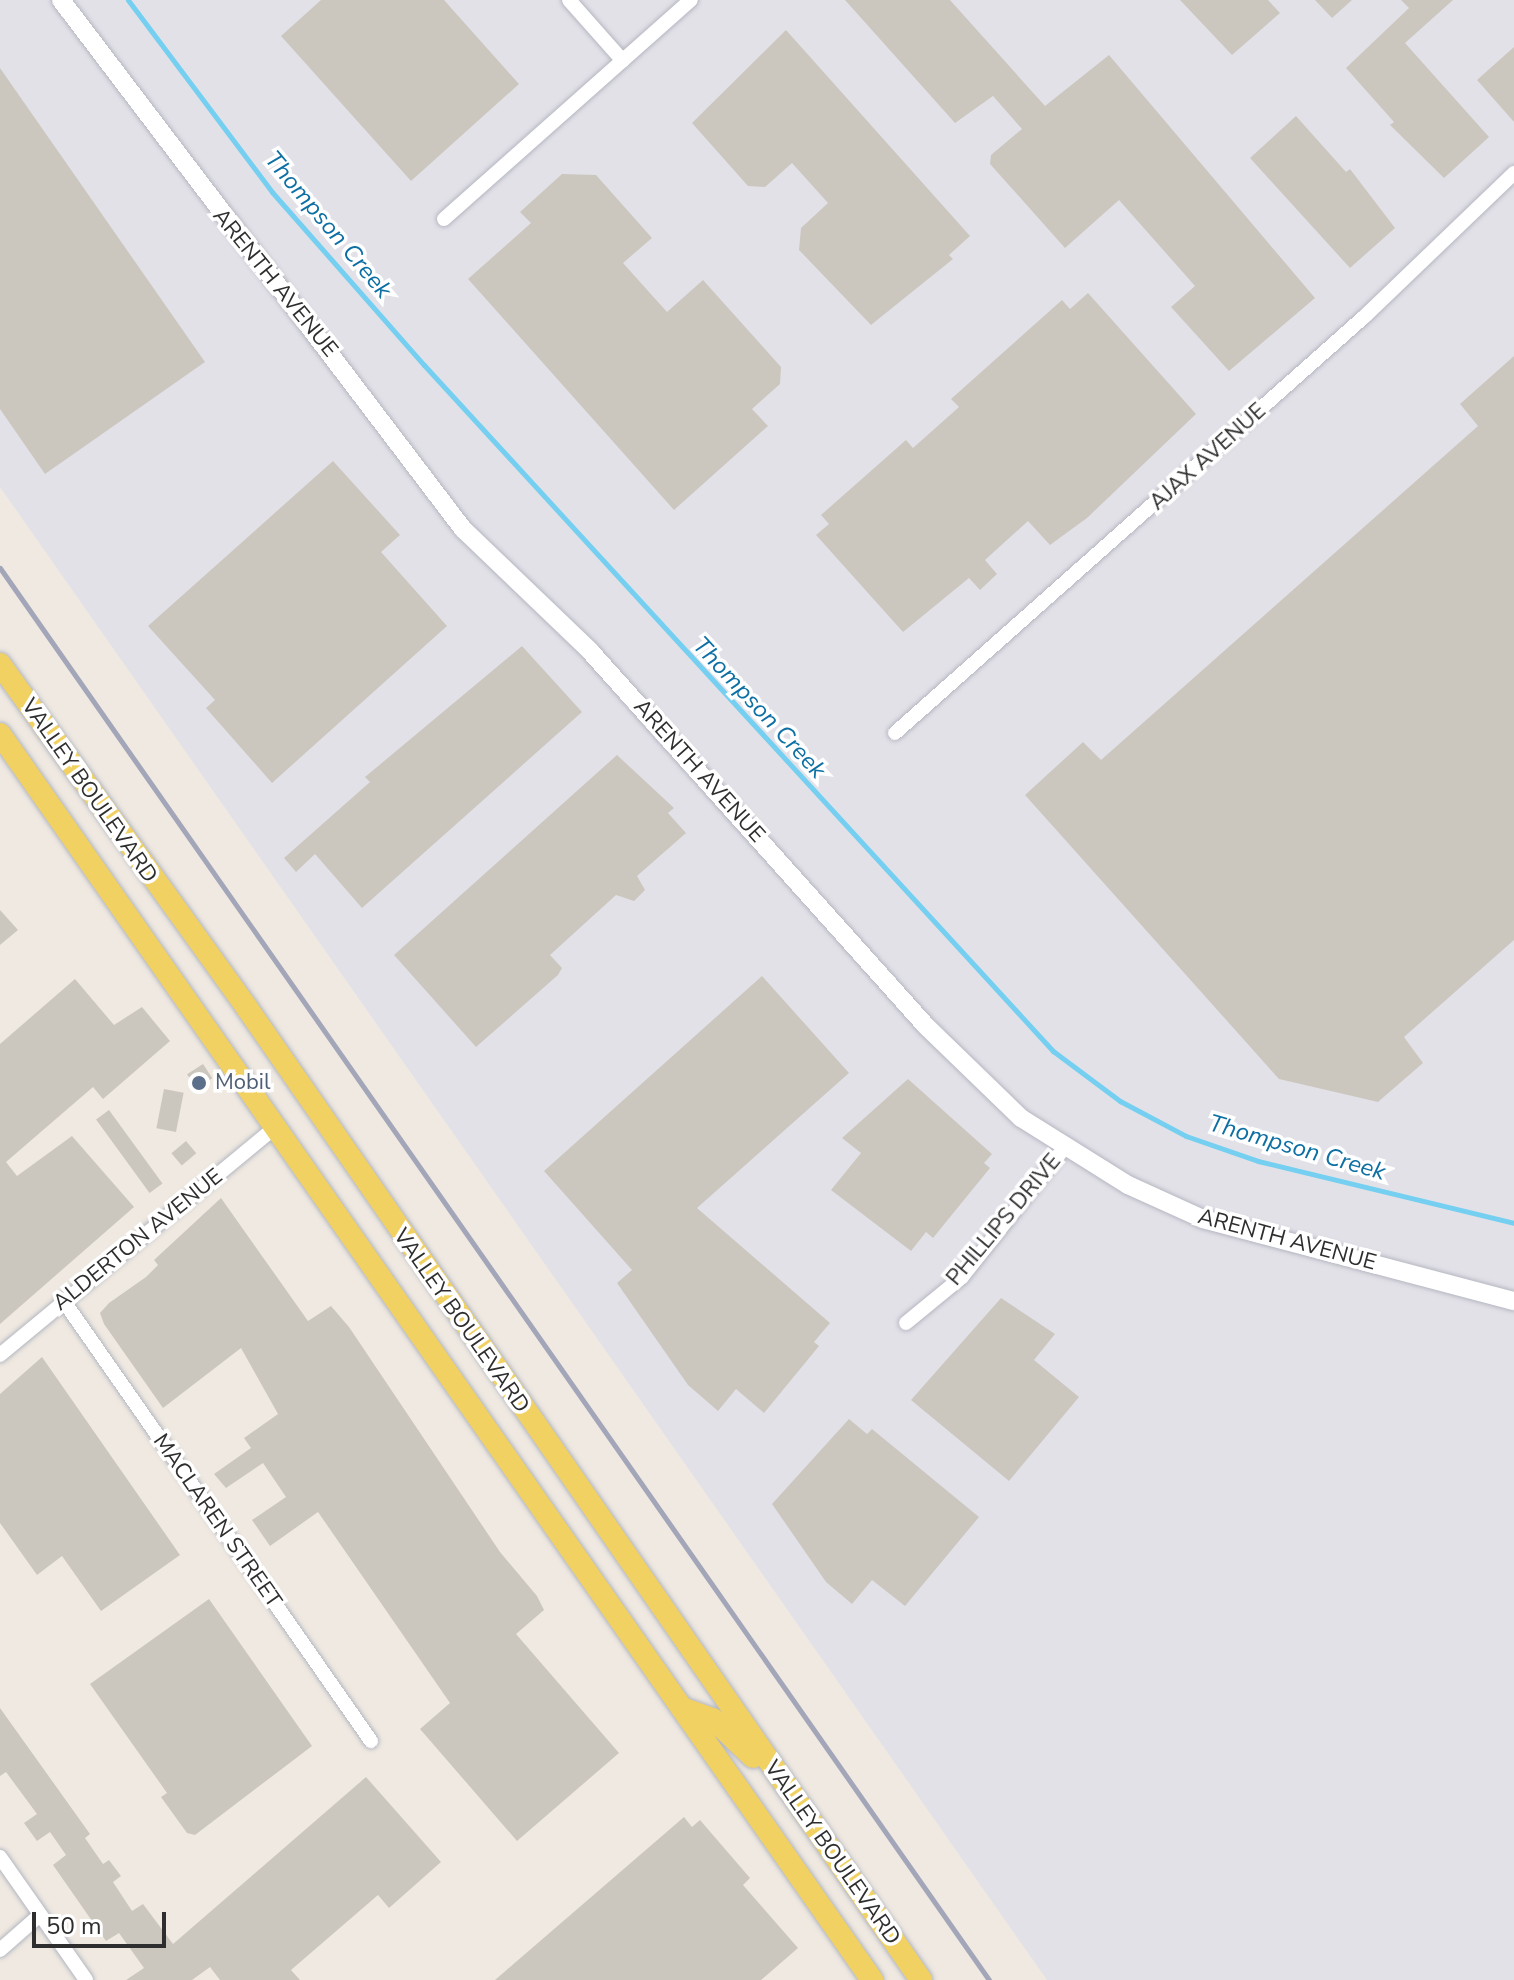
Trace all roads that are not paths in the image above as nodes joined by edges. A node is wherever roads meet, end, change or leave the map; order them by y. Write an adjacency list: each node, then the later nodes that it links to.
1 (61, 0): 12 (street, ARENTH AVENUE)
2 (569, 0): 4 (street)
3 (691, 0): 4 (street)
4 (623, 61): 6 (street)
5 (1514, 173): 8 (street, AJAX AVENUE)
6 (444, 219)
7 (0, 664): 10 (main road, VALLEY BOULEVARD)
8 (895, 733)
9 (0, 734): 11 (main road, VALLEY BOULEVARD)
10 (309, 1103): 11 (main road); 19 (main road, VALLEY BOULEVARD)
11 (277, 1126): 13 (street, ALDERTON AVENUE); 17 (main road, VALLEY BOULEVARD)
12 (1065, 1147): 14 (street, ARENTH AVENUE); 15 (street, PHILLIPS DRIVE)
13 (63, 1300): 16 (street, ALDERTON AVENUE); 18 (street, MACLAREN STREET)
14 (1514, 1301)
15 (906, 1323)
16 (0, 1355)
17 (682, 1708): 19 (main road); 24 (main road, VALLEY BOULEVARD)
18 (371, 1741)
19 (791, 1795): 25 (main road, VALLEY BOULEVARD)
20 (0, 1857): 21 (street)
21 (40, 1915): 22 (street); 23 (street)
22 (0, 1950)
23 (86, 1980)
24 (872, 1980)
25 (921, 1980)

